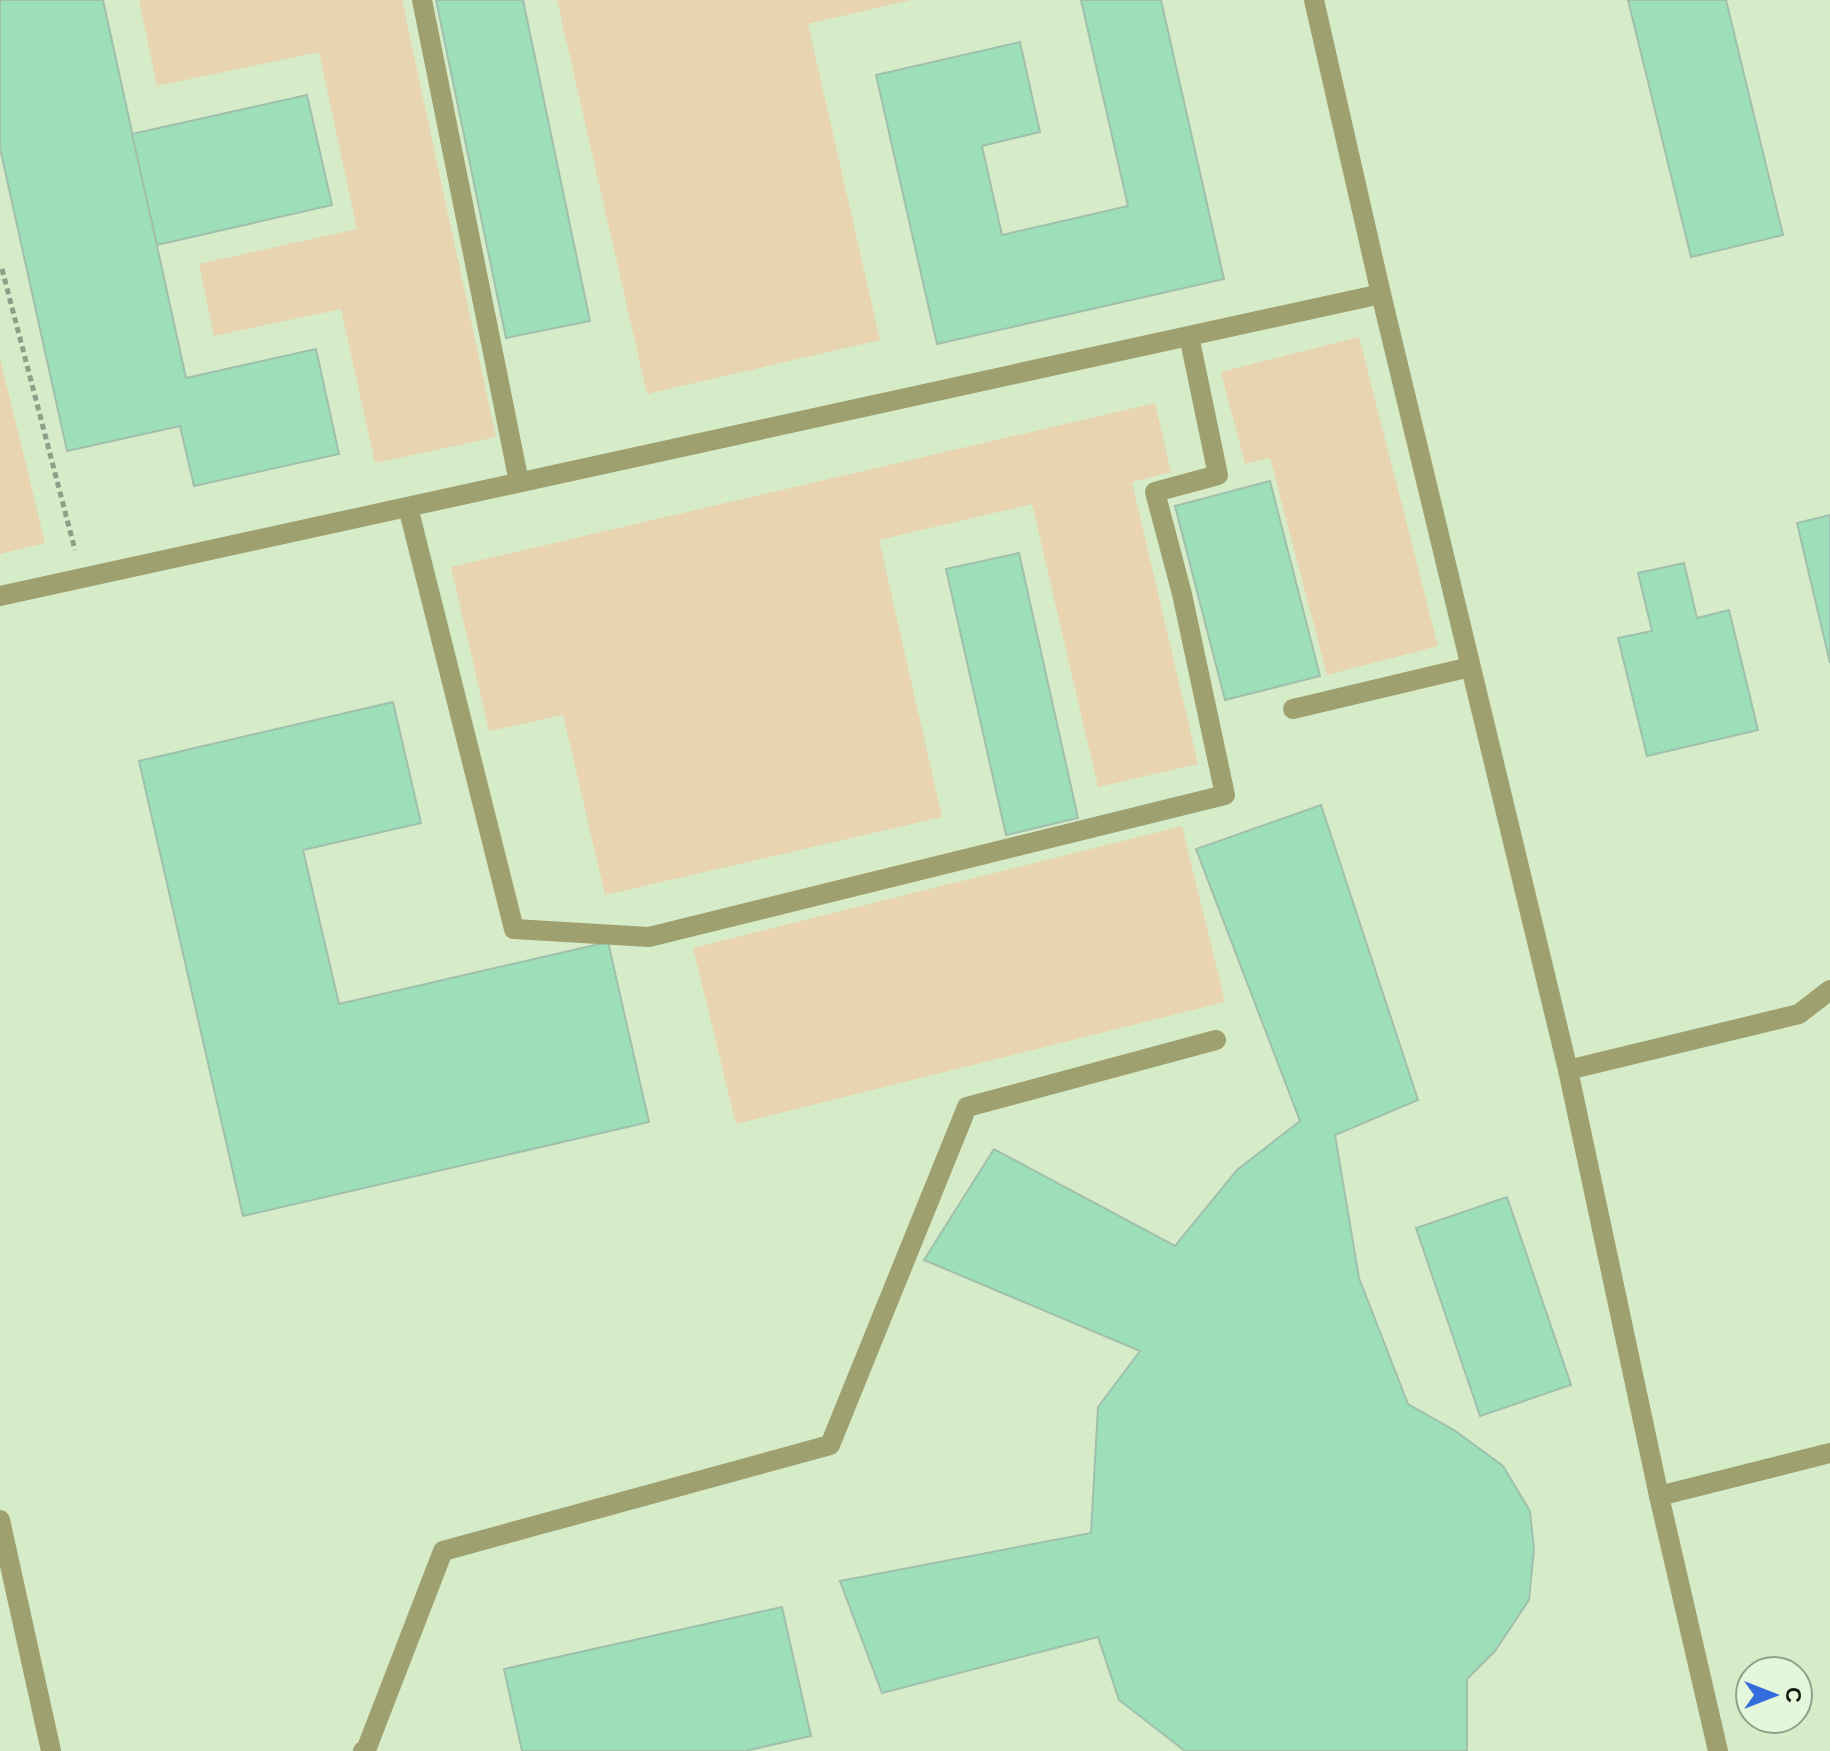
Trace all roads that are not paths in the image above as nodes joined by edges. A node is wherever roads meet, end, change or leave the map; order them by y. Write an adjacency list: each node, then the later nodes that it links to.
1 (422, 0): 5 (lane)
2 (1314, 0): 3 (lane)
3 (1381, 294): 4 (lane); 8 (lane)
4 (1189, 336): 5 (lane); 6 (lane)
5 (519, 482): 6 (lane)
6 (408, 507): 7 (lane)
7 (0, 596)
8 (1470, 667): 9 (lane); 12 (lane)
9 (1293, 709)
10 (1830, 990): 12 (lane)
11 (1216, 1040): 17 (lane)
12 (1568, 1070): 14 (lane)
13 (1830, 1453): 14 (lane)
14 (1659, 1496): 18 (lane)
15 (0, 1520): 16 (lane)
16 (51, 1751)
17 (363, 1751)
18 (1718, 1751)

